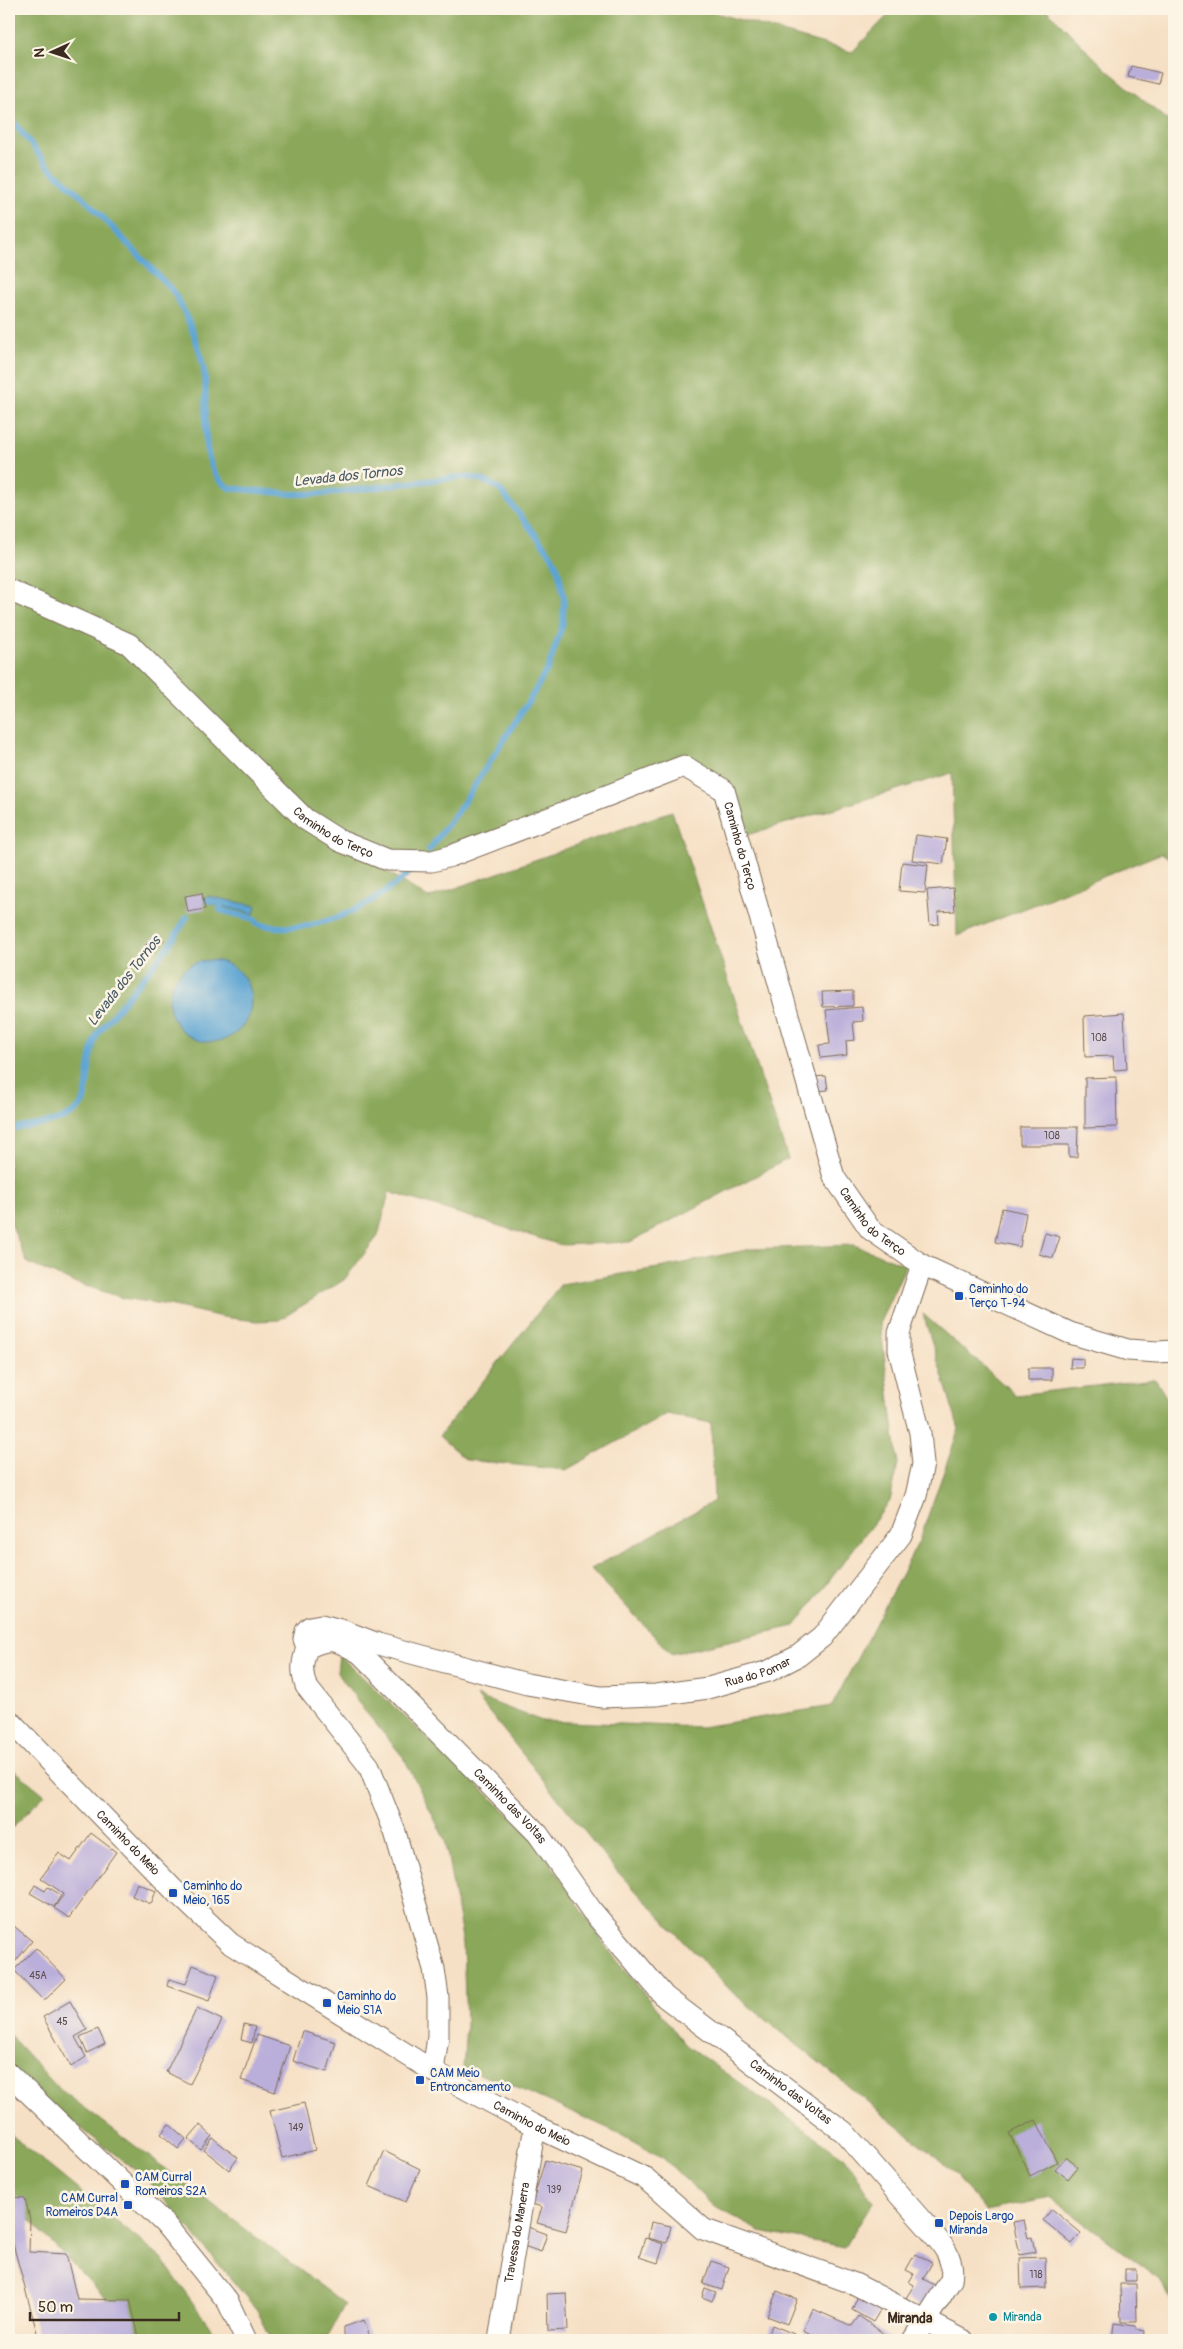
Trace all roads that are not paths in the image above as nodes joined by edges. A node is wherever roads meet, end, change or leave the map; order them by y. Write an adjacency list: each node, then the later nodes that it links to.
1 (9, 590): 2 (street, Caminho do Terço)
2 (922, 1265): 3 (street, Caminho do Terço); 4 (street, Rua do Pomar)
3 (1174, 1351)
4 (307, 1648): 6 (street); 9 (street, Caminho das Voltas)
5 (9, 1720): 6 (street, Caminho do Meio)
6 (433, 2071): 8 (street, Caminho do Meio)
7 (9, 2074): 10 (street)
8 (535, 2126): 9 (street, Caminho do Meio); 11 (street, Travessa do Manerra)
9 (924, 2322): 12 (street, Caminho das Voltas); 13 (street, Caminho do Meio)
10 (246, 2340)
11 (499, 2340)
12 (913, 2340)
13 (963, 2340)

